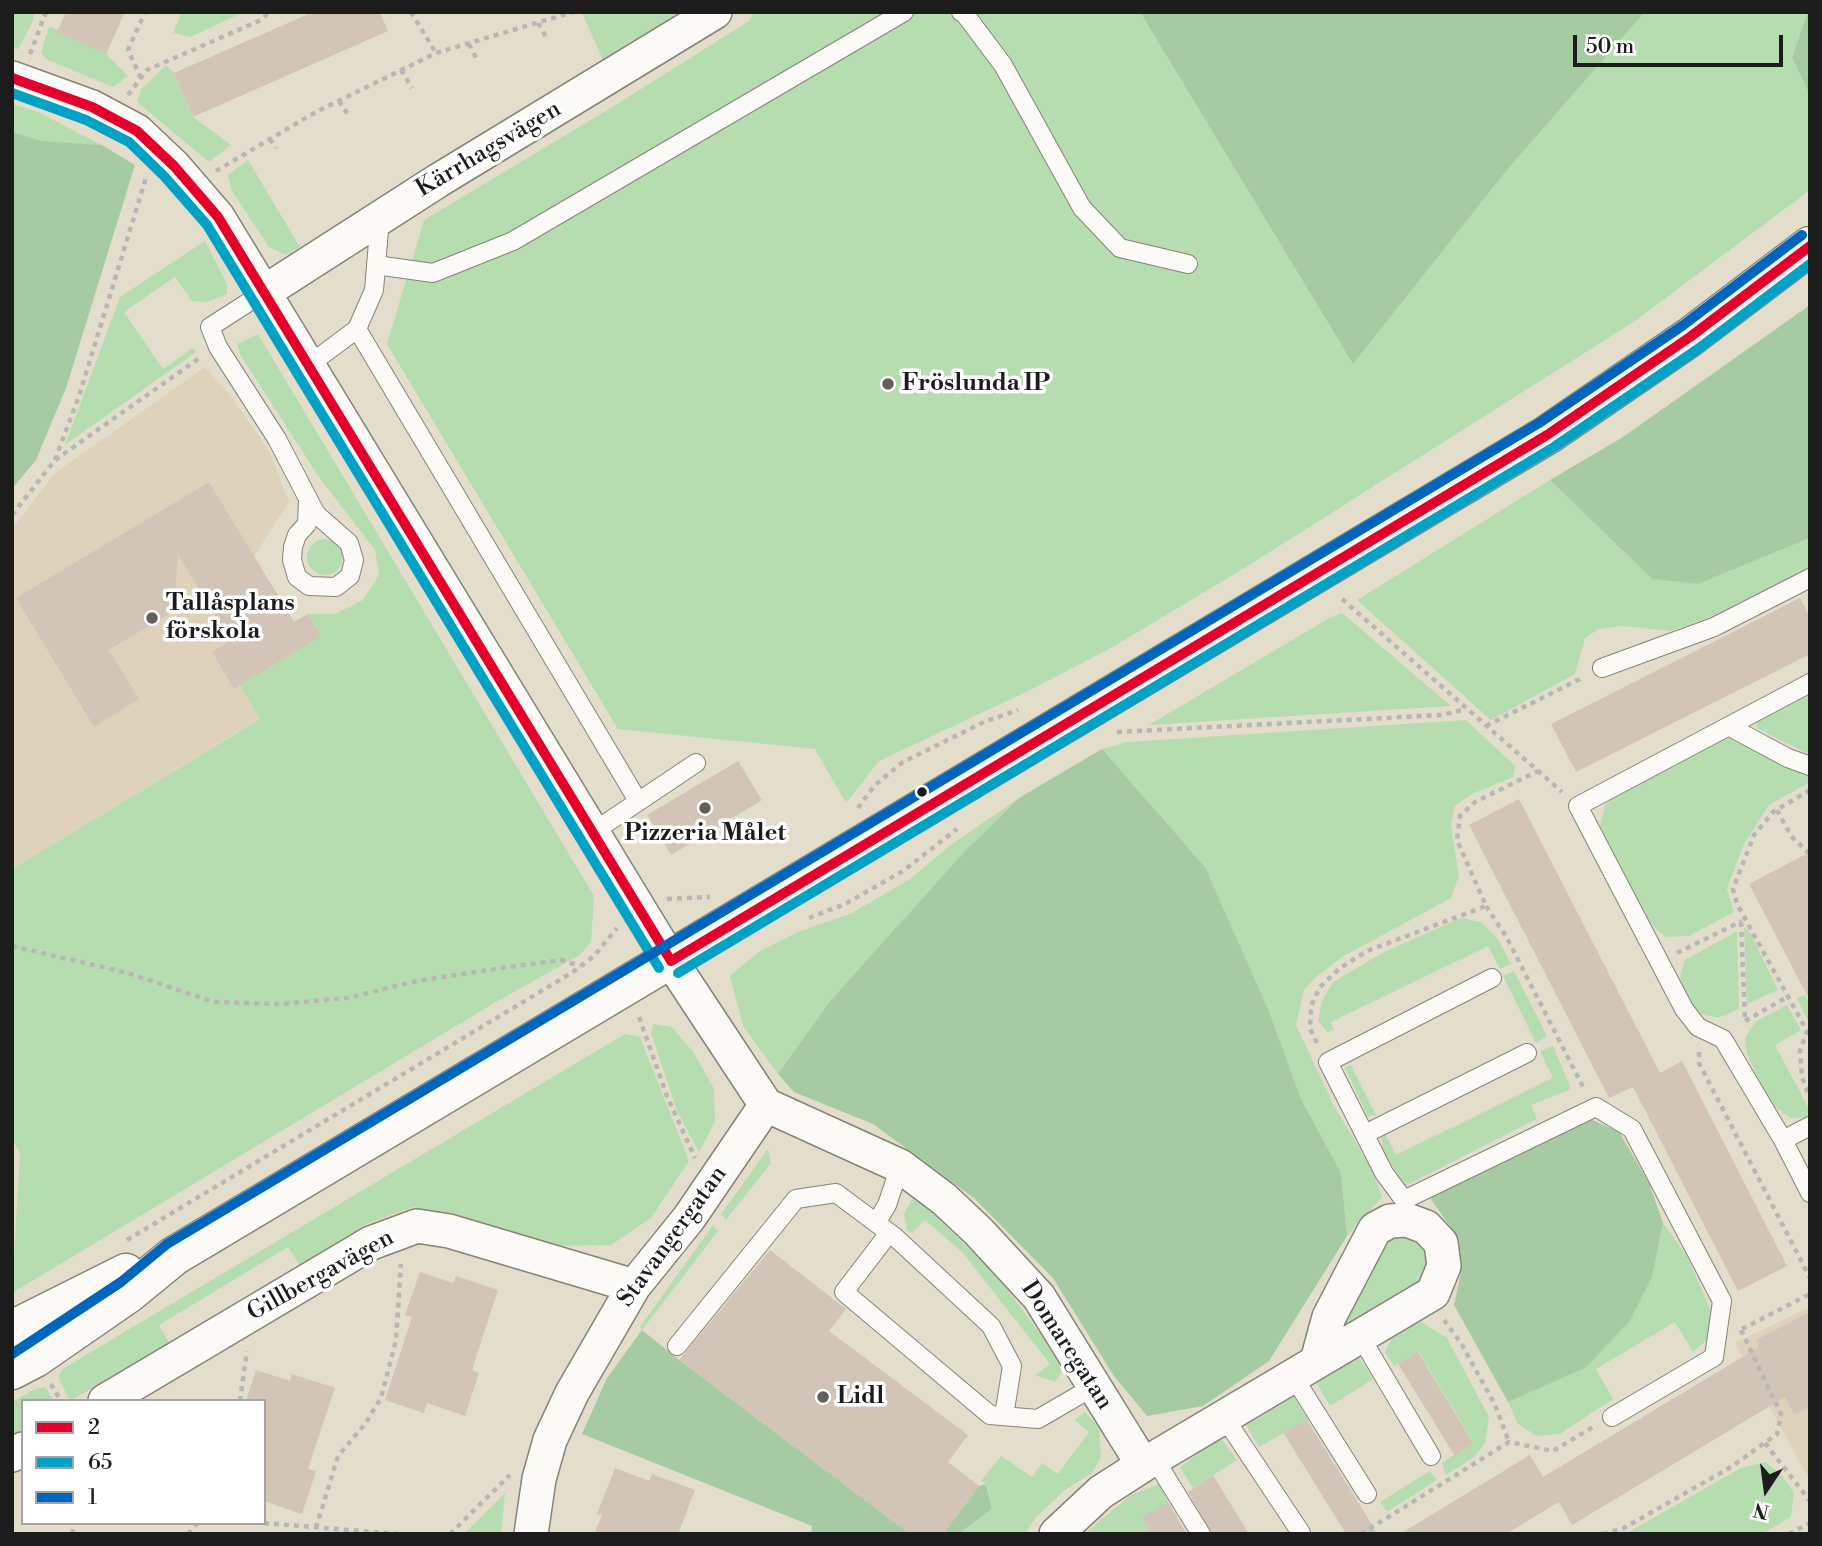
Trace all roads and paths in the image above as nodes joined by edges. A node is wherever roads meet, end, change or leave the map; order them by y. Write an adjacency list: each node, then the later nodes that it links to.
1 (46, 12): 14 (path)
2 (145, 12): 16 (path)
3 (269, 12): 16 (path)
4 (411, 12): 12 (path)
5 (573, 12): 9 (path)
6 (715, 12): 25 (street, Kärrhagsvägen)
7 (904, 12): 28 (lane)
8 (961, 12): 27 (lane)
9 (538, 23): 10 (path); 11 (path)
10 (546, 37)
11 (469, 43): 12 (path); 13 (path)
12 (436, 53): 15 (path)
13 (478, 62)
14 (21, 67): 23 (street)
15 (401, 70): 17 (path); 19 (path)
16 (141, 78): 18 (path)
17 (412, 88)
18 (125, 99)
19 (339, 101): 20 (path); 21 (path)
20 (349, 116)
21 (270, 139): 22 (path); 24 (path)
22 (276, 148)
23 (156, 150): 29 (street); 33 (path)
24 (212, 173)
25 (380, 218): 28 (lane); 29 (street, Kärrhagsvägen)
26 (1810, 246): 60 (street)
27 (1188, 264)
28 (376, 265): 30 (lane)
29 (266, 291): 31 (lane); 32 (street)
30 (357, 329): 32 (lane); 49 (lane)
31 (218, 347): 33 (path); 34 (lane)
32 (310, 364): 53 (street)
33 (55, 460): 35 (path)
34 (308, 501): 34 (lane)
35 (12, 514)
36 (1810, 578): 38 (lane)
37 (1342, 599): 41 (path)
38 (1602, 668): 42 (path)
39 (1810, 683): 43 (lane)
40 (1028, 707): 52 (path)
41 (1466, 709): 42 (path); 44 (path)
42 (1486, 726): 47 (path)
43 (1730, 727): 46 (lane); 50 (lane)
44 (1116, 732)
45 (696, 763): 49 (lane)
46 (1810, 766)
47 (1538, 771): 50 (path); 56 (path)
48 (1810, 790): 51 (path)
49 (638, 802): 53 (lane)
50 (1578, 806): 61 (lane)
51 (1777, 810): 54 (path); 58 (path)
52 (855, 811)
53 (593, 832): 57 (street)
54 (1810, 853)
55 (723, 893): 57 (path)
56 (1486, 906): 70 (path); 73 (path)
57 (642, 913): 60 (street); 62 (path)
58 (1743, 921): 61 (path); 64 (path); 66 (path)
59 (12, 946): 62 (path)
60 (671, 961): 72 (street); 84 (street)
61 (1662, 961): 67 (lane)
62 (581, 966): 83 (path)
63 (1492, 978): 70 (lane)
64 (1787, 997): 66 (path); 71 (path)
65 (639, 1017): 78 (path)
66 (1745, 1021): 68 (path)
67 (1698, 1027): 68 (lane); 85 (path)
68 (1723, 1039): 76 (lane)
69 (1527, 1053): 75 (lane)
70 (1328, 1062): 75 (lane)
71 (1810, 1098)
72 (766, 1105): 77 (street, Domaregatan); 78 (street, Stavangergatan)
73 (1595, 1107): 80 (lane); 90 (lane)
74 (1810, 1126): 76 (lane)
75 (1365, 1134): 80 (lane)
76 (1783, 1140): 79 (lane)
77 (900, 1166): 81 (lane); 97 (street, Domaregatan)
78 (712, 1184): 86 (street, Stavangergatan)
79 (1810, 1194)
80 (1406, 1210): 88 (street); 95 (street)
81 (883, 1228): 94 (lane); 100 (lane); 100 (lane)
82 (392, 1233): 86 (street, Gillbergavägen); 89 (street, Gillbergavägen); 112 (path)
83 (120, 1245)
84 (174, 1256): 92 (street); 96 (street)
85 (1810, 1278)
86 (634, 1286): 107 (street, Stavangergatan)
87 (1810, 1294): 91 (path)
88 (1427, 1297): 93 (street); 103 (path)
89 (250, 1315): 98 (street, Gillbergavägen); 99 (path)
90 (1718, 1325): 91 (path); 102 (lane)
91 (1742, 1329): 104 (path)
92 (12, 1330)
93 (1360, 1336): 95 (street); 105 (lane)
94 (677, 1346)
95 (1305, 1369): 101 (street); 108 (lane)
96 (12, 1370)
97 (1093, 1387): 100 (lane); 106 (street, Domaregatan)
98 (108, 1399)
99 (240, 1399)
100 (1004, 1416)
101 (1224, 1417): 106 (street); 114 (lane)
102 (1612, 1417): 103 (path)
103 (1509, 1442): 121 (path)
104 (1765, 1443): 109 (path); 122 (path)
105 (1431, 1456)
106 (1148, 1462): 119 (street); 120 (lane)
107 (538, 1479): 117 (path); 118 (street, Stavangergatan)
108 (1367, 1494)
109 (1810, 1501)
110 (266, 1523): 112 (path)
111 (1810, 1523): 123 (path)
112 (316, 1528): 113 (path)
113 (336, 1530): 115 (path); 116 (path)
114 (1301, 1533)
115 (327, 1534)
116 (398, 1534)
117 (450, 1534)
118 (531, 1534)
119 (1056, 1534)
120 (1201, 1534)
121 (1361, 1534)
122 (1603, 1534)
123 (1789, 1534)

